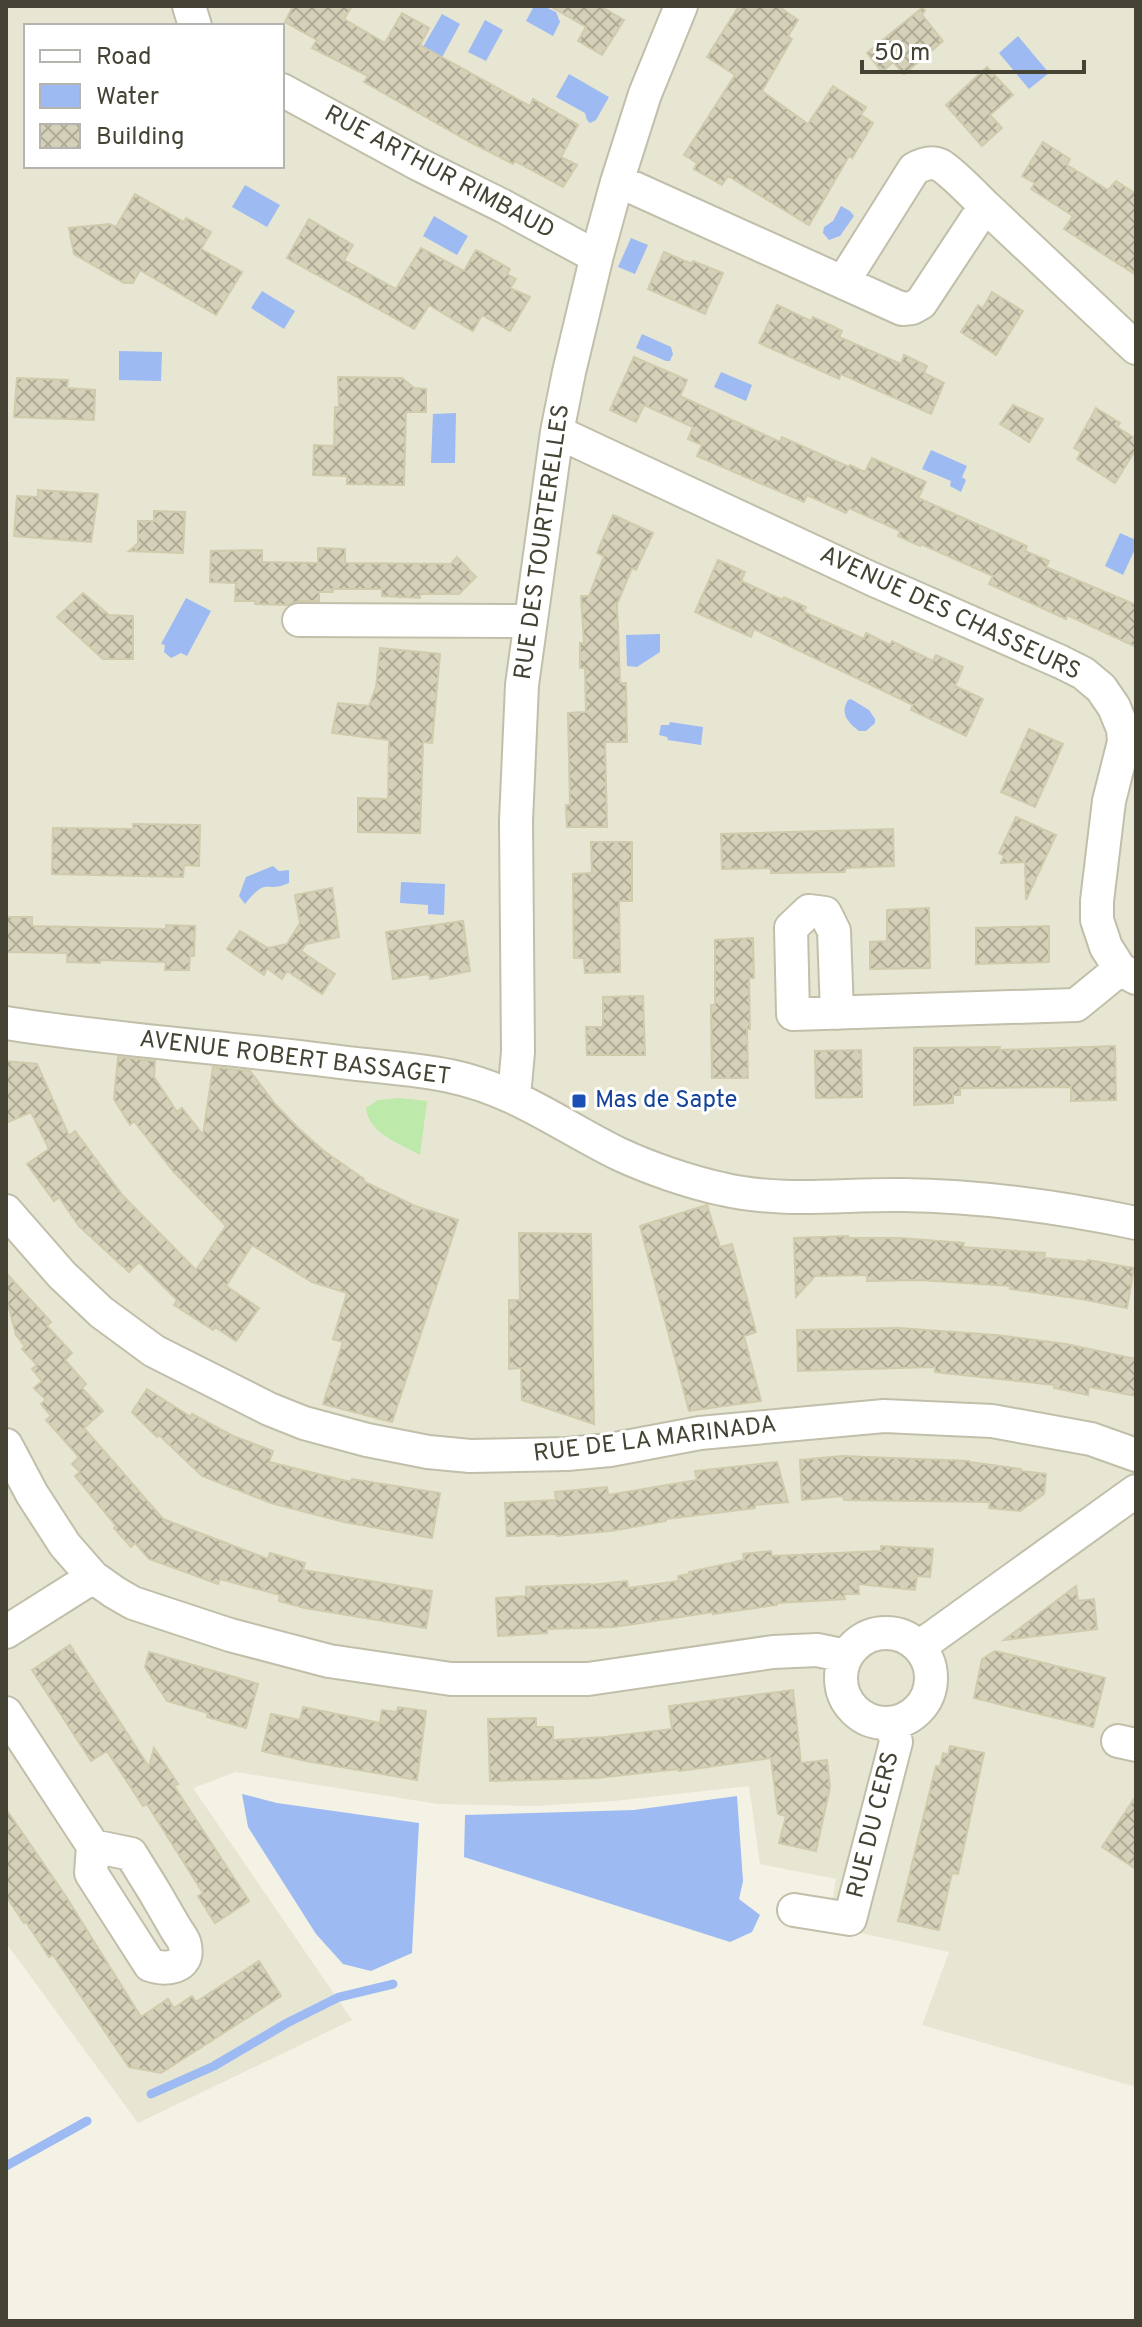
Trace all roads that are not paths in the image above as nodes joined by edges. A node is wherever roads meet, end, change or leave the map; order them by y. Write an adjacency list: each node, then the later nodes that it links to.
1 (681, 6): 3 (street, RUE DES TOURTERELLES)
2 (284, 91): 5 (street, RUE ARTHUR RIMBAUD)
3 (617, 182): 5 (street, RUE DES TOURTERELLES); 6 (street)
4 (985, 206): 6 (street); 6 (street); 7 (street)
5 (597, 255): 8 (street, RUE DES TOURTERELLES)
6 (843, 282)
7 (1136, 348)
8 (557, 432): 10 (street, RUE DES TOURTERELLES); 11 (street, AVENUE DES CHASSEURS)
9 (299, 620): 10 (street)
10 (531, 621): 14 (street, RUE DES TOURTERELLES)
11 (1128, 974): 12 (street)
12 (837, 1013)
13 (6, 1023): 14 (street, AVENUE ROBERT BASSAGET)
14 (514, 1096): 16 (street, AVENUE ROBERT BASSAGET)
15 (6, 1211): 18 (street, RUE DE LA MARINADA)
16 (1136, 1223)
17 (6, 1445): 20 (street)
18 (1136, 1455)
19 (1136, 1491): 22 (street)
20 (93, 1577): 21 (street); 23 (street)
21 (6, 1632)
22 (919, 1647): 23 (street); 25 (street)
23 (846, 1656): 25 (street)
24 (6, 1713): 26 (street)
25 (892, 1723): 27 (street, RUE DU CERS)
26 (93, 1846)
27 (794, 1910)

